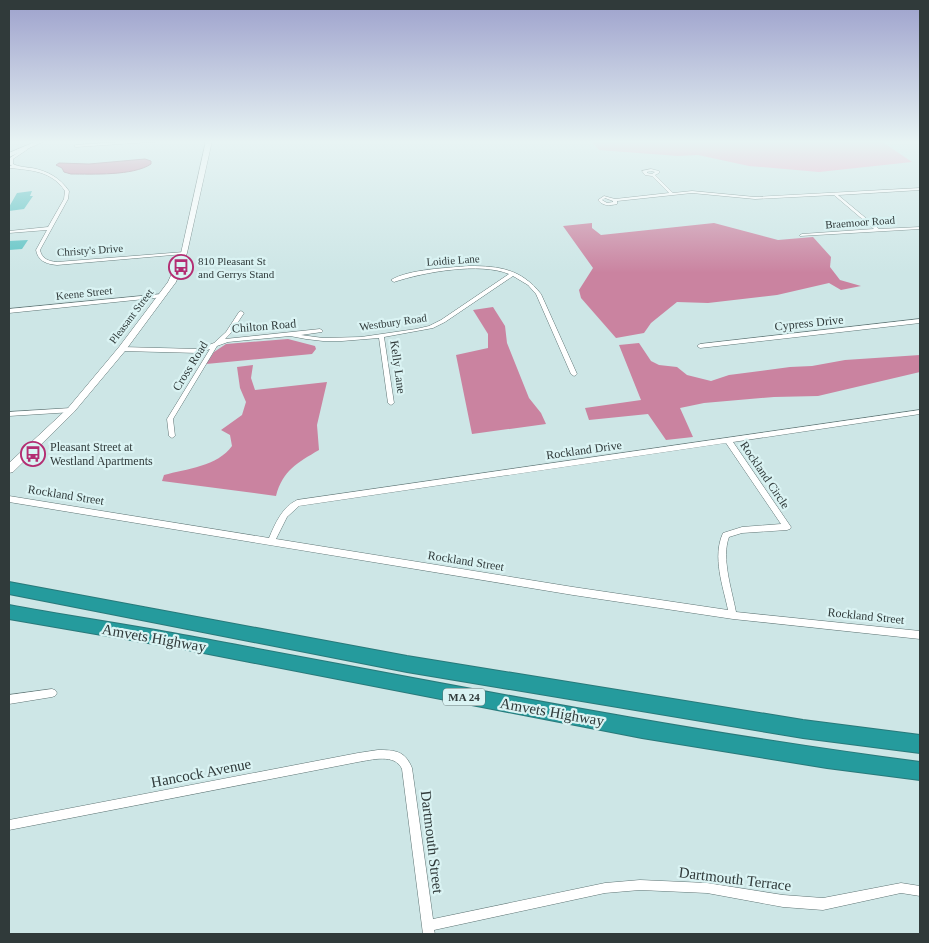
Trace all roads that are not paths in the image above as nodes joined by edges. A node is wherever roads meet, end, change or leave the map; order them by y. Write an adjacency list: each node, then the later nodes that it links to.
1 (62, 185): 8 (street, Christy's Drive)
2 (199, 185): 13 (main road, Pleasant Street)
3 (663, 185): 5 (street)
4 (920, 189): 6 (street)
5 (672, 194): 6 (street); 7 (street)
6 (835, 194): 10 (street)
7 (615, 200)
8 (50, 228): 11 (street); 13 (street, Christy's Drive)
9 (920, 228): 10 (street, Braemoor Road)
10 (877, 230): 12 (street, Braemoor Road)
11 (9, 232)
12 (802, 235)
13 (184, 253): 16 (main road, Pleasant Street)
14 (513, 274): 15 (street, Loidie Lane); 22 (street, Westbury Road); 26 (street, Loidie Lane)
15 (394, 280)
16 (162, 296): 17 (street, Keene Street); 25 (main road, Pleasant Street)
17 (9, 311)
18 (241, 314): 23 (street, Cross Road)
19 (920, 321): 24 (street, Cypress Drive)
20 (320, 331): 21 (street, Chilton Road)
21 (291, 334): 22 (street, Westbury Road); 23 (street, Chilton Road)
22 (381, 335): 27 (street, Kelly Lane)
23 (215, 345): 25 (street, Chilton Road); 31 (street, Cross Road)
24 (700, 346)
25 (122, 349): 28 (main road, Pleasant Street)
26 (574, 374)
27 (392, 403)
28 (71, 410): 30 (street); 33 (main road, Pleasant Street)
29 (920, 412): 32 (street, Rockland Drive)
30 (9, 414)
31 (172, 436)
32 (728, 440): 35 (street, Rockland Drive); 38 (street, Rockland Circle)
33 (9, 469)
34 (9, 499): 35 (street, Rockland Street)
35 (271, 541): 38 (street, Rockland Street)
36 (9, 588): 42 (highway, Amvets Highway / MA 24)
37 (9, 612): 44 (highway, Amvets Highway / MA 24)
38 (733, 615): 39 (street, Rockland Street)
39 (920, 635)
40 (52, 693): 41 (street)
41 (9, 700)
42 (920, 744)
43 (400, 756): 45 (street, Hancock Avenue); 47 (street, Dartmouth Street)
44 (920, 771)
45 (9, 825)
46 (920, 891): 47 (street, Dartmouth Terrace)
47 (428, 930)

